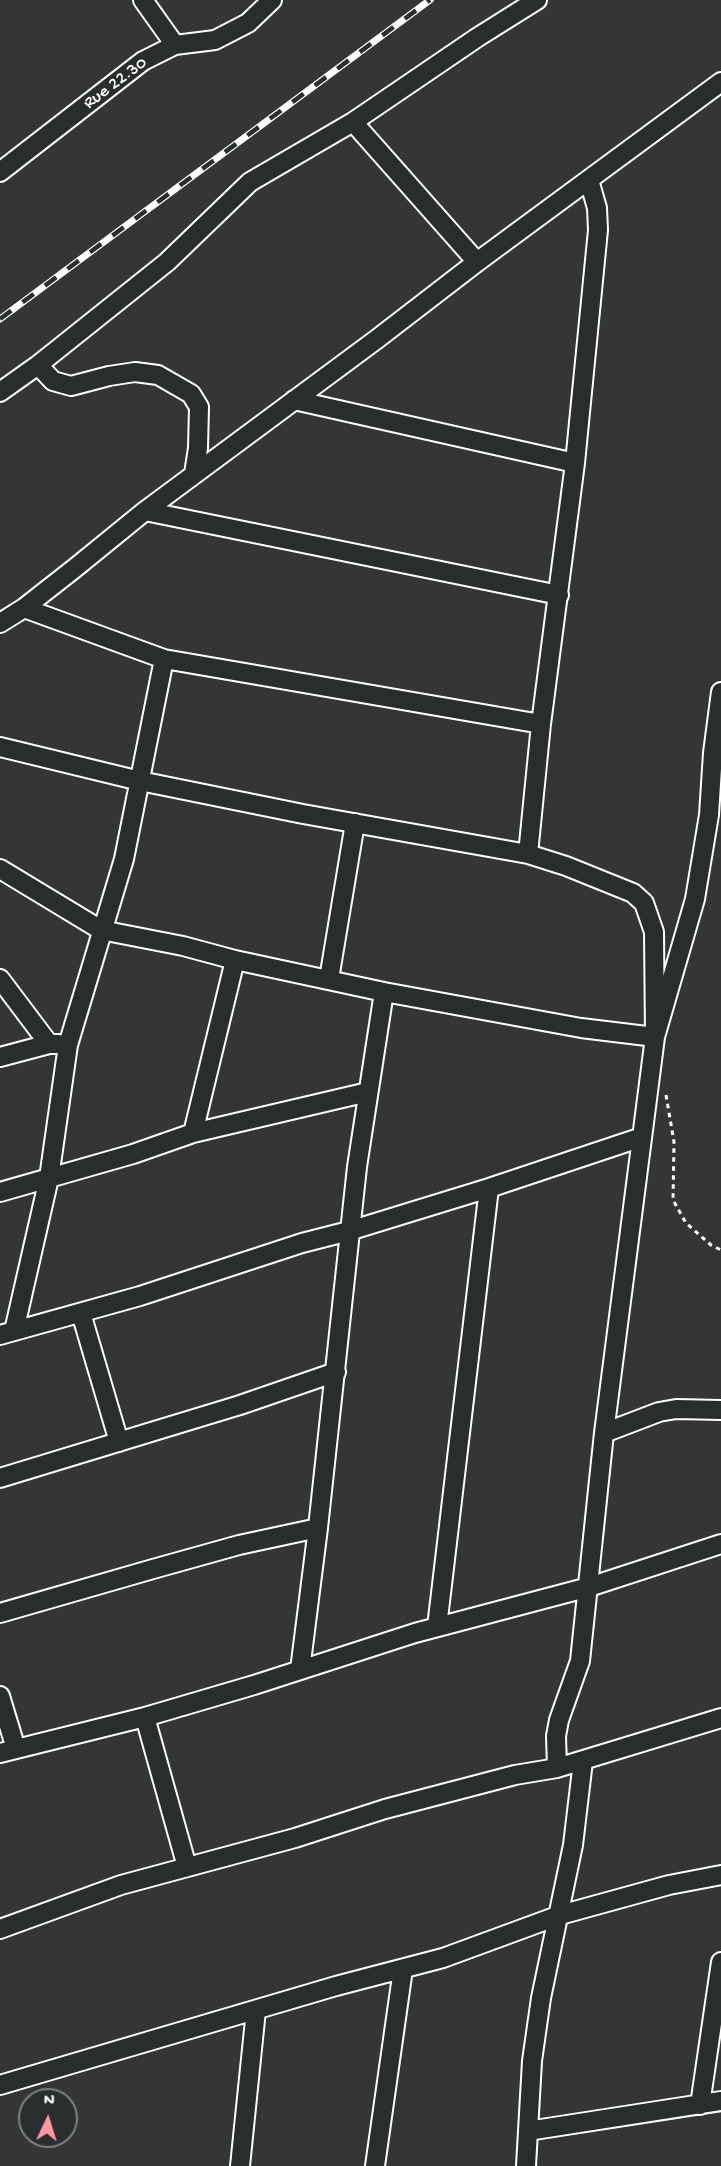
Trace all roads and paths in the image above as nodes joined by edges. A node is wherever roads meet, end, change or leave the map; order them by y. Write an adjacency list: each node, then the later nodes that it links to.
1 (143, 0): 4 (street)
2 (272, 0): 4 (street, Rue 22.30)
3 (537, 0): 6 (street)
4 (175, 45): 7 (street, Rue 22.30)
5 (721, 82): 8 (street)
6 (353, 122): 9 (street); 10 (street)
7 (0, 172)
8 (589, 180): 9 (street); 13 (street)
9 (477, 262): 12 (street)
10 (38, 365): 11 (street); 14 (street)
11 (0, 392)
12 (294, 400): 13 (street); 14 (street)
13 (575, 463): 16 (street)
14 (194, 474): 15 (street)
15 (145, 511): 16 (street); 17 (street)
16 (559, 595): 21 (street)
17 (24, 608): 18 (street); 19 (street)
18 (0, 623)
19 (164, 658): 21 (street); 23 (street)
20 (721, 692): 32 (street)
21 (542, 724): 25 (street)
22 (0, 747): 23 (street)
23 (140, 781): 24 (street); 27 (street)
24 (355, 823): 25 (street); 30 (street)
25 (528, 854): 32 (street)
26 (0, 869): 27 (street)
27 (101, 930): 28 (street); 34 (street)
28 (235, 960): 30 (street); 38 (street)
29 (0, 979): 33 (street)
30 (329, 979): 31 (street)
31 (384, 992): 32 (street); 37 (street)
32 (655, 1038): 39 (street)
33 (49, 1044): 34 (street); 35 (street)
34 (68, 1045): 40 (street)
35 (0, 1058)
36 (664, 1084): 44 (path)
37 (368, 1092): 38 (street); 43 (street)
38 (193, 1133): 40 (street)
39 (642, 1137): 41 (street); 49 (street)
40 (49, 1178): 42 (street); 46 (street)
41 (489, 1188): 43 (street); 56 (street)
42 (0, 1192)
43 (349, 1231): 45 (street); 47 (street)
44 (721, 1250)
45 (81, 1313): 46 (street); 50 (street)
46 (7, 1333)
47 (336, 1372): 50 (street); 52 (street)
48 (721, 1410): 49 (street)
49 (604, 1433): 54 (street)
50 (118, 1442): 51 (street)
51 (0, 1478)
52 (318, 1528): 55 (street); 57 (street)
53 (721, 1544): 54 (street)
54 (589, 1587): 56 (street); 63 (street)
55 (0, 1613)
56 (437, 1627): 57 (street)
57 (300, 1670): 59 (street)
58 (0, 1696): 61 (street)
59 (145, 1717): 61 (street); 64 (street)
60 (721, 1718): 62 (street)
61 (8, 1751)
62 (583, 1761): 63 (street); 66 (street)
63 (557, 1768): 64 (street)
64 (187, 1867): 67 (street)
65 (721, 1875): 66 (street)
66 (560, 1915): 69 (street); 74 (street)
67 (0, 1929)
68 (721, 1962): 73 (street)
69 (403, 1969): 70 (street); 76 (street)
70 (256, 2010): 71 (street); 75 (street)
71 (0, 2085)
72 (721, 2101): 73 (street)
73 (700, 2105): 74 (street)
74 (528, 2131): 77 (street)
75 (240, 2166)
76 (375, 2166)
77 (526, 2166)

